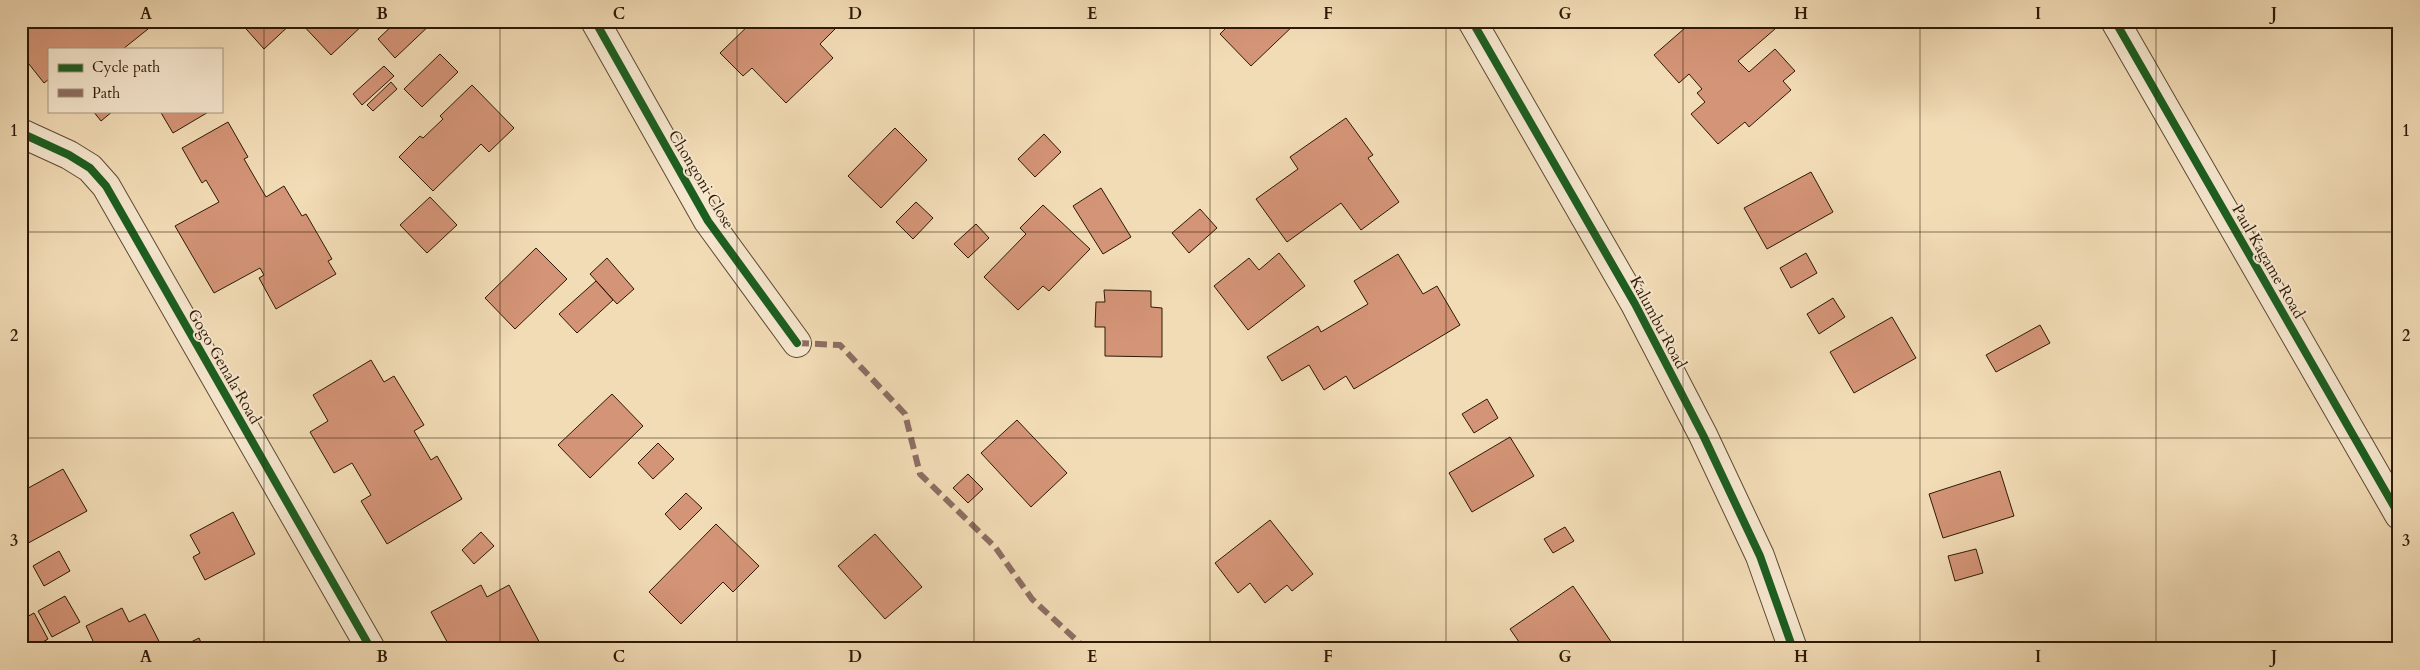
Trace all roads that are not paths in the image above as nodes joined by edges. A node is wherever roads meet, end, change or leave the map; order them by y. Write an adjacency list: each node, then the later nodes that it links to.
1 (595, 21): 5 (street, Chongoni Close)
2 (1472, 21): 8 (street, Kalumbu Road)
3 (2115, 21): 6 (street, Paul Kagame Road)
4 (21, 133): 7 (street, Gogo Genala Road)
5 (797, 343)
6 (2399, 515)
7 (370, 649)
8 (1793, 649)

